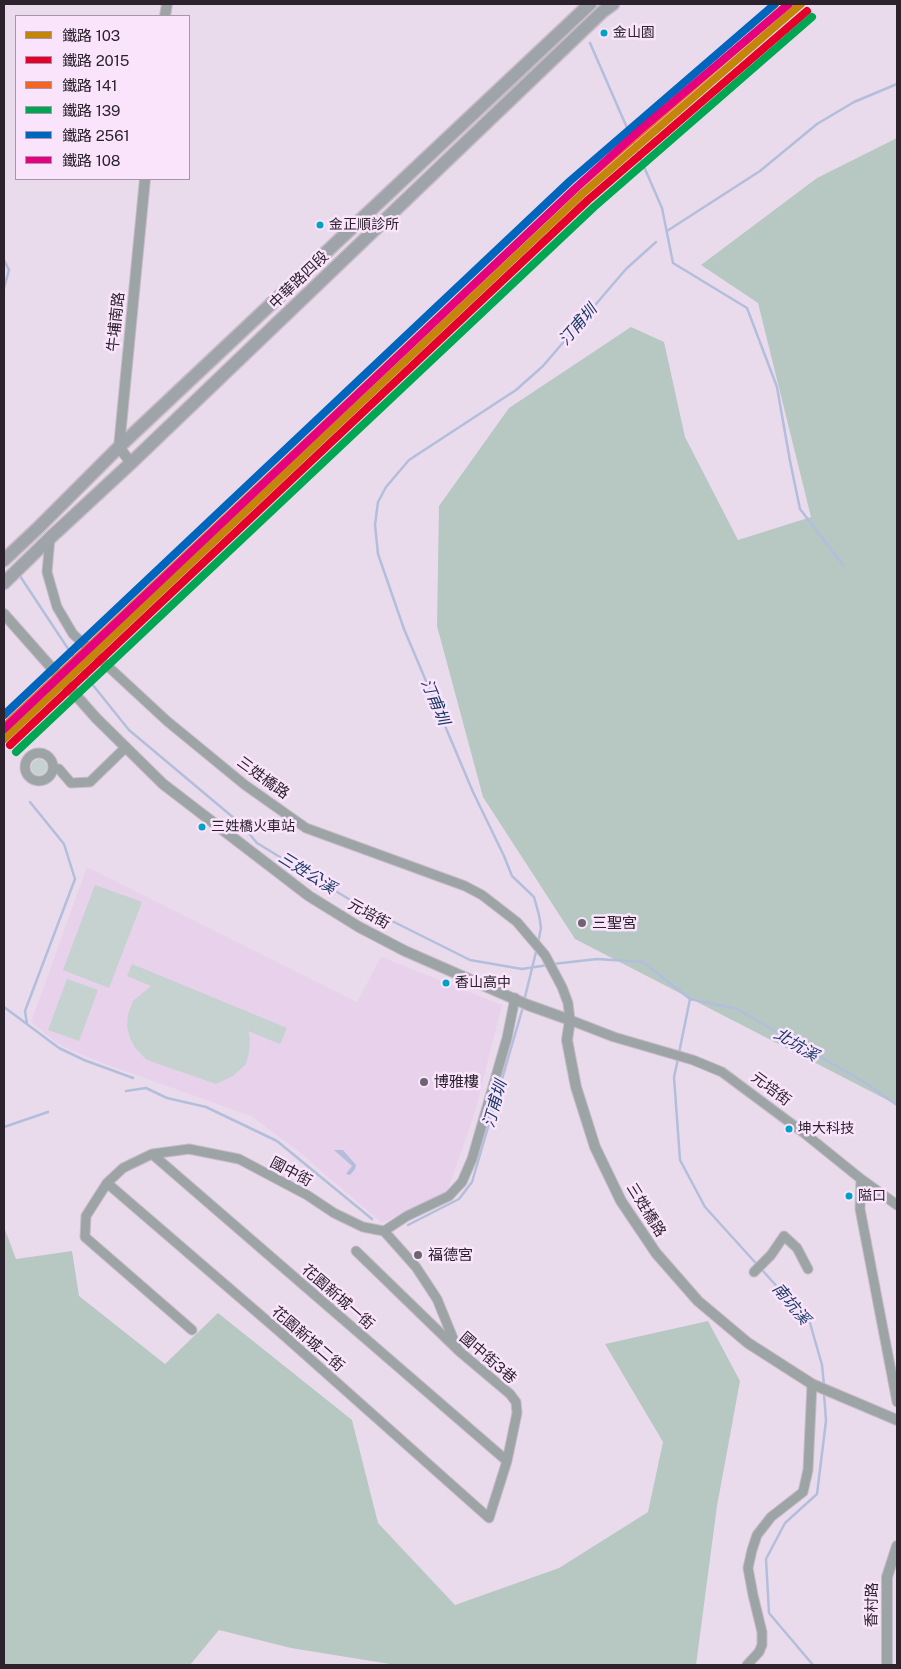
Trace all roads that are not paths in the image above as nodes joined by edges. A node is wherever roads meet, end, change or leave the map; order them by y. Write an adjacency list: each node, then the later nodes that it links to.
1 (590, 4): 4 (main road, 中華路四段)
2 (613, 4): 5 (main road, 中華路四段)
3 (145, 180): 4 (street, 牛埔南路)
4 (119, 447): 5 (street); 7 (main road, 中華路四段)
5 (131, 464): 6 (main road, 中華路四段)
6 (50, 538): 8 (main road, 中華路四段); 13 (street, 三姓橋路)
7 (4, 560)
8 (4, 583)
9 (4, 614): 10 (street, 元培街)
10 (126, 747): 11 (street); 12 (street, 元培街)
11 (53, 768)
12 (515, 998): 13 (street, 元培街); 18 (street)
13 (570, 1020): 15 (street, 元培街); 24 (street, 三姓橋路)
14 (152, 1154): 16 (street, 國中街); 18 (street, 國中街); 27 (street, 花園新城一街)
15 (861, 1179): 17 (street, 元培街); 25 (street)
16 (107, 1183): 22 (street, 國中街); 28 (street, 花園新城二街)
17 (897, 1205)
18 (384, 1231): 23 (street)
19 (356, 1251): 23 (street, 國中街3巷)
20 (808, 1269): 21 (street)
21 (754, 1272)
22 (192, 1330)
23 (459, 1351): 27 (street, 國中街3巷)
24 (812, 1384): 26 (street, 三姓橋路); 30 (street)
25 (897, 1402)
26 (897, 1420)
27 (507, 1461): 28 (street, 國中街3巷)
28 (489, 1518)
29 (897, 1546): 31 (street, 香村路)
30 (747, 1665)
31 (888, 1665)

